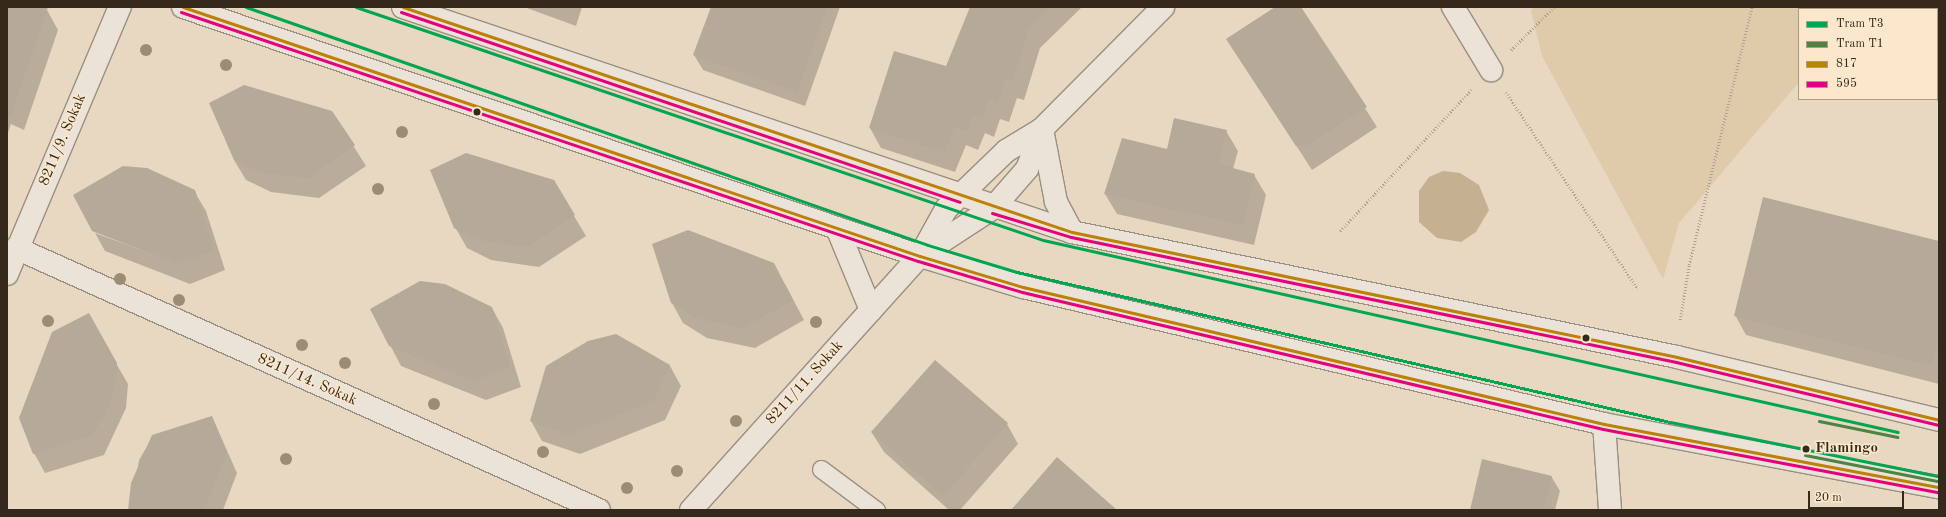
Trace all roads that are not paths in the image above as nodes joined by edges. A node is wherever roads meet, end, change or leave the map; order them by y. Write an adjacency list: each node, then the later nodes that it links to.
1 (120, 7): 12 (street, 8211/9. Sokak)
2 (183, 7): 10 (street)
3 (403, 7): 8 (street)
4 (1162, 7): 7 (street)
5 (1453, 7): 6 (street)
6 (1491, 70)
7 (1042, 129): 8 (street, 8211/11. Sokak); 9 (street, 8211/11. Sokak); 11 (street)
8 (962, 197): 9 (street); 13 (street, 8211/11. Sokak)
9 (993, 208): 11 (street); 13 (street, 8211/11. Sokak)
10 (837, 228): 13 (street); 15 (street)
11 (1072, 232): 16 (street)
12 (16, 248): 14 (street, 8211/9. Sokak); 20 (street, 8211/14. Sokak)
13 (920, 256): 15 (street, 8211/11. Sokak); 17 (street)
14 (7, 274)
15 (871, 310): 21 (street, 8211/11. Sokak)
16 (1939, 420)
17 (1604, 424): 19 (street); 23 (street)
18 (821, 469): 22 (lane)
19 (1939, 487)
20 (599, 510)
21 (691, 510)
22 (876, 510)
23 (1610, 510)

